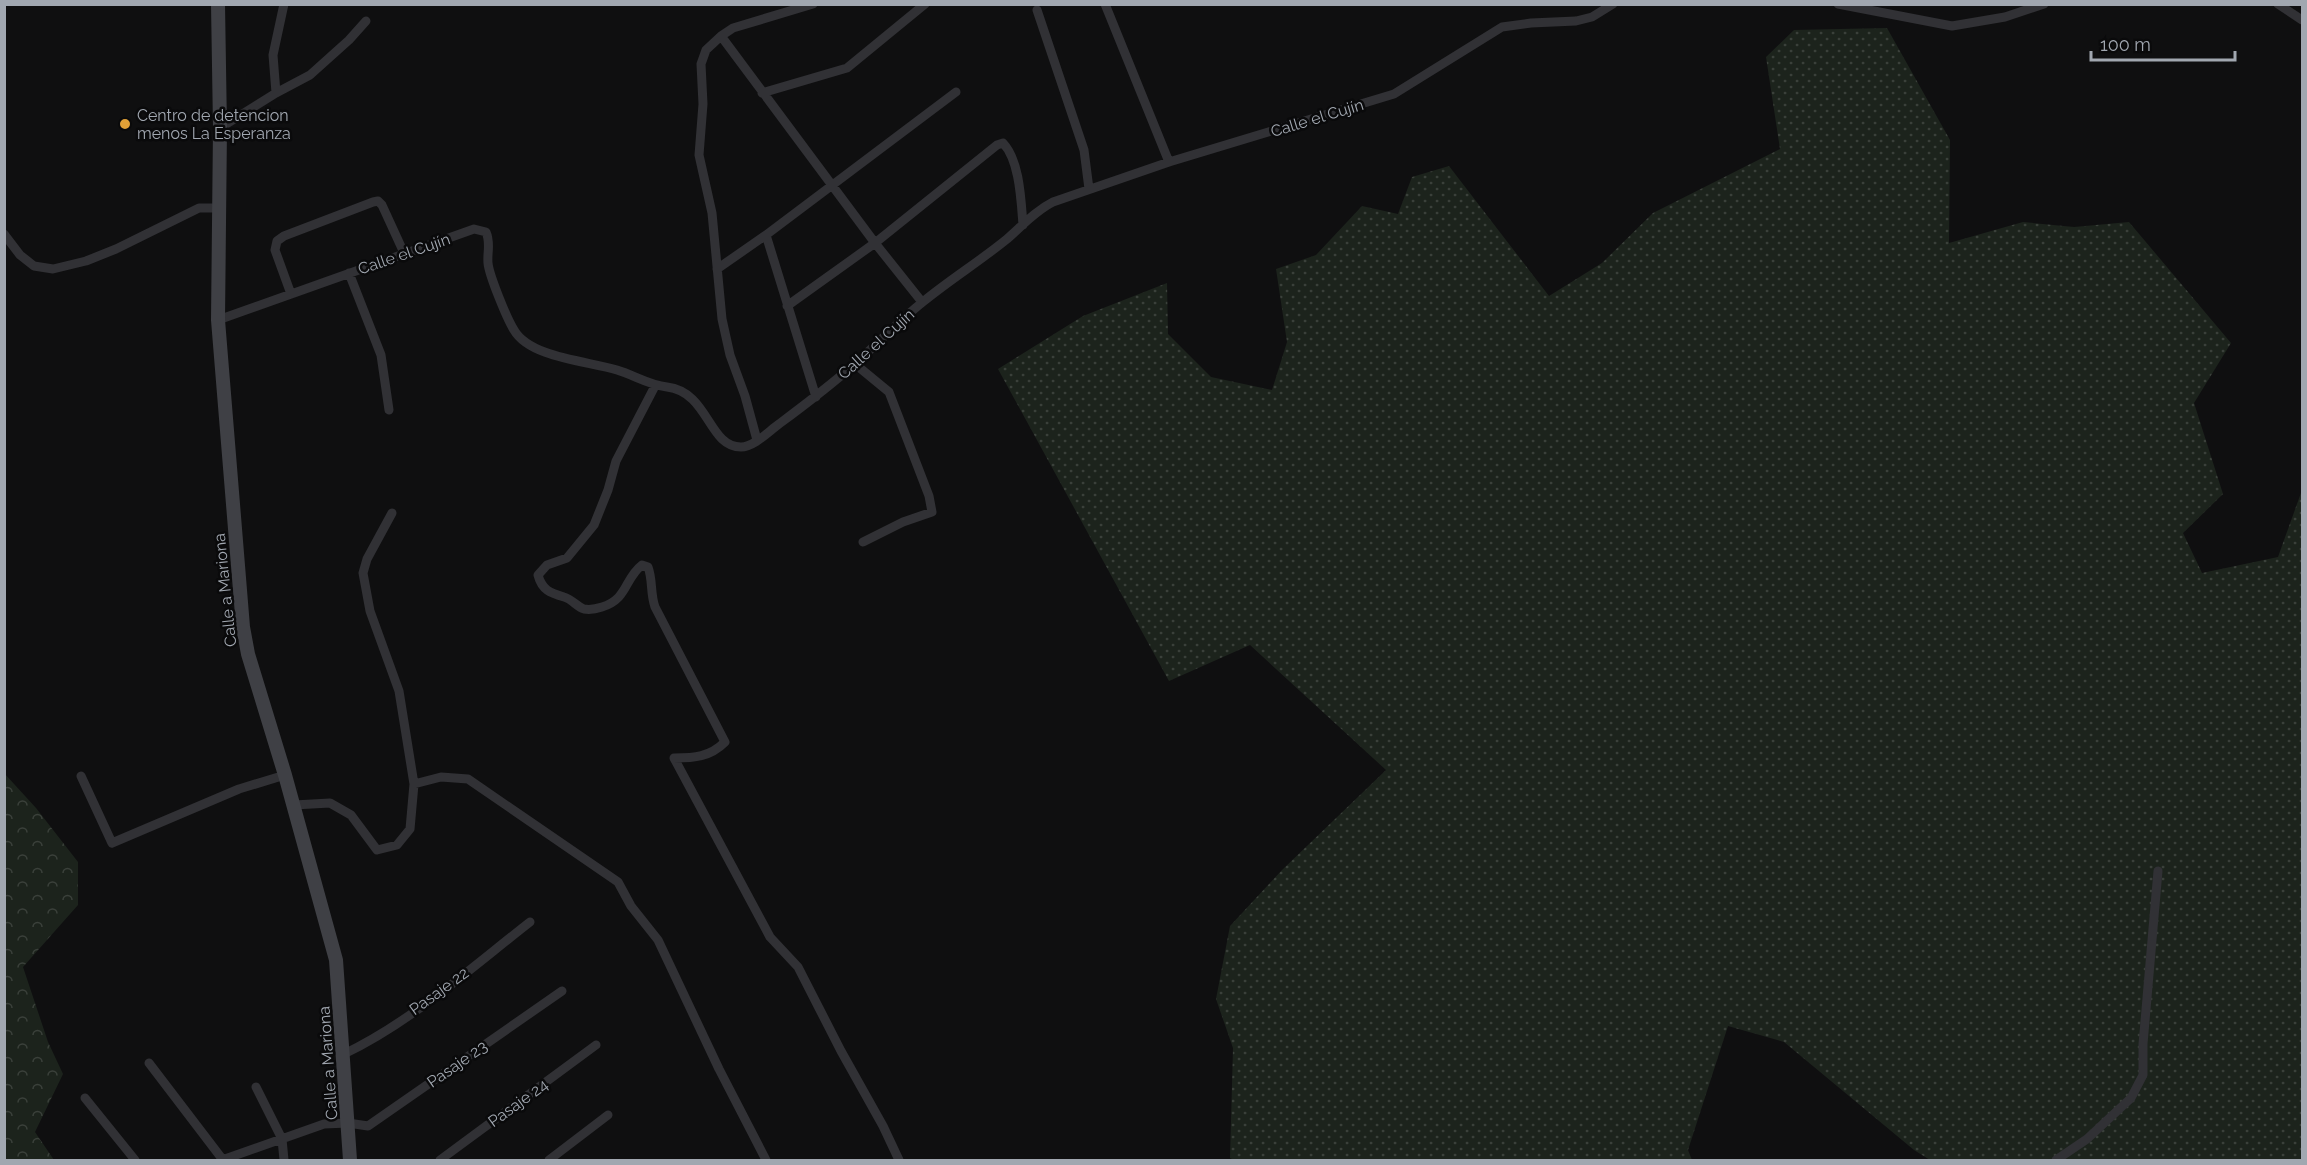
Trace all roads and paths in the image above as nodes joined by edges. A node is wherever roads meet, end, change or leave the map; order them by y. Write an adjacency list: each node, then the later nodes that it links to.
1 (218, 4): 17 (main road, Calle a Mariona)
2 (284, 4): 15 (street)
3 (813, 4): 13 (street)
4 (925, 4): 16 (street)
5 (1105, 4): 18 (street)
6 (1613, 4): 18 (street, Calle el Cujín)
7 (1839, 4): 8 (street)
8 (2044, 4)
9 (2277, 4): 11 (street)
10 (1037, 10): 20 (street)
11 (2302, 20)
12 (366, 21): 15 (street)
13 (721, 36): 16 (street); 27 (street)
14 (956, 92): 19 (street)
15 (276, 93): 17 (street)
16 (762, 93): 19 (street)
17 (220, 128): 21 (main road, Calle a Mariona)
18 (1169, 162): 20 (street, Calle el Cujín)
19 (833, 185): 24 (street); 25 (street)
20 (1089, 189): 22 (street, Calle el Cujín)
21 (218, 208): 23 (street); 32 (main road, Calle a Mariona)
22 (1023, 225): 25 (street); 30 (street, Calle el Cujín)
23 (4, 234)
24 (766, 236): 27 (street); 31 (street)
25 (875, 243): 30 (street); 31 (street)
26 (404, 253): 28 (street, Calle el Cujín); 29 (street); 34 (street, Calle el Cujín)
27 (717, 269): 37 (street)
28 (350, 273): 29 (street, Calle el Cujín); 36 (street)
29 (291, 294): 32 (street, Calle el Cujín)
30 (922, 302): 33 (street, Calle el Cujín)
31 (787, 306): 35 (street)
32 (218, 320): 40 (main road, Calle a Mariona)
33 (855, 364): 35 (street, Calle el Cujín); 39 (street)
34 (655, 386): 37 (street, Calle el Cujín); 62 (street)
35 (816, 397): 37 (street, Calle el Cujín)
36 (388, 411)
37 (757, 440)
38 (392, 513): 42 (street)
39 (863, 542)
40 (285, 775): 41 (street); 43 (main road, Calle a Mariona)
41 (81, 776)
42 (414, 784): 43 (street); 61 (street)
43 (294, 805): 48 (main road, Calle a Mariona)
44 (2158, 871): 63 (street)
45 (530, 922): 48 (street, Pasaje 22)
46 (562, 991): 53 (street, Pasaje 23)
47 (596, 1045): 59 (street, Pasaje 24)
48 (344, 1054): 53 (main road, Calle a Mariona)
49 (149, 1063): 55 (street)
50 (256, 1087): 54 (street)
51 (85, 1098): 56 (street)
52 (608, 1115): 60 (street)
53 (348, 1123): 54 (street, Pasaje 23); 58 (main road, Calle a Mariona)
54 (282, 1139): 55 (street, Pasaje 23); 57 (street)
55 (223, 1160)
56 (135, 1161)
57 (284, 1161)
58 (350, 1161)
59 (440, 1161)
60 (549, 1161)
61 (766, 1161)
62 (899, 1161)
63 (2056, 1161)

